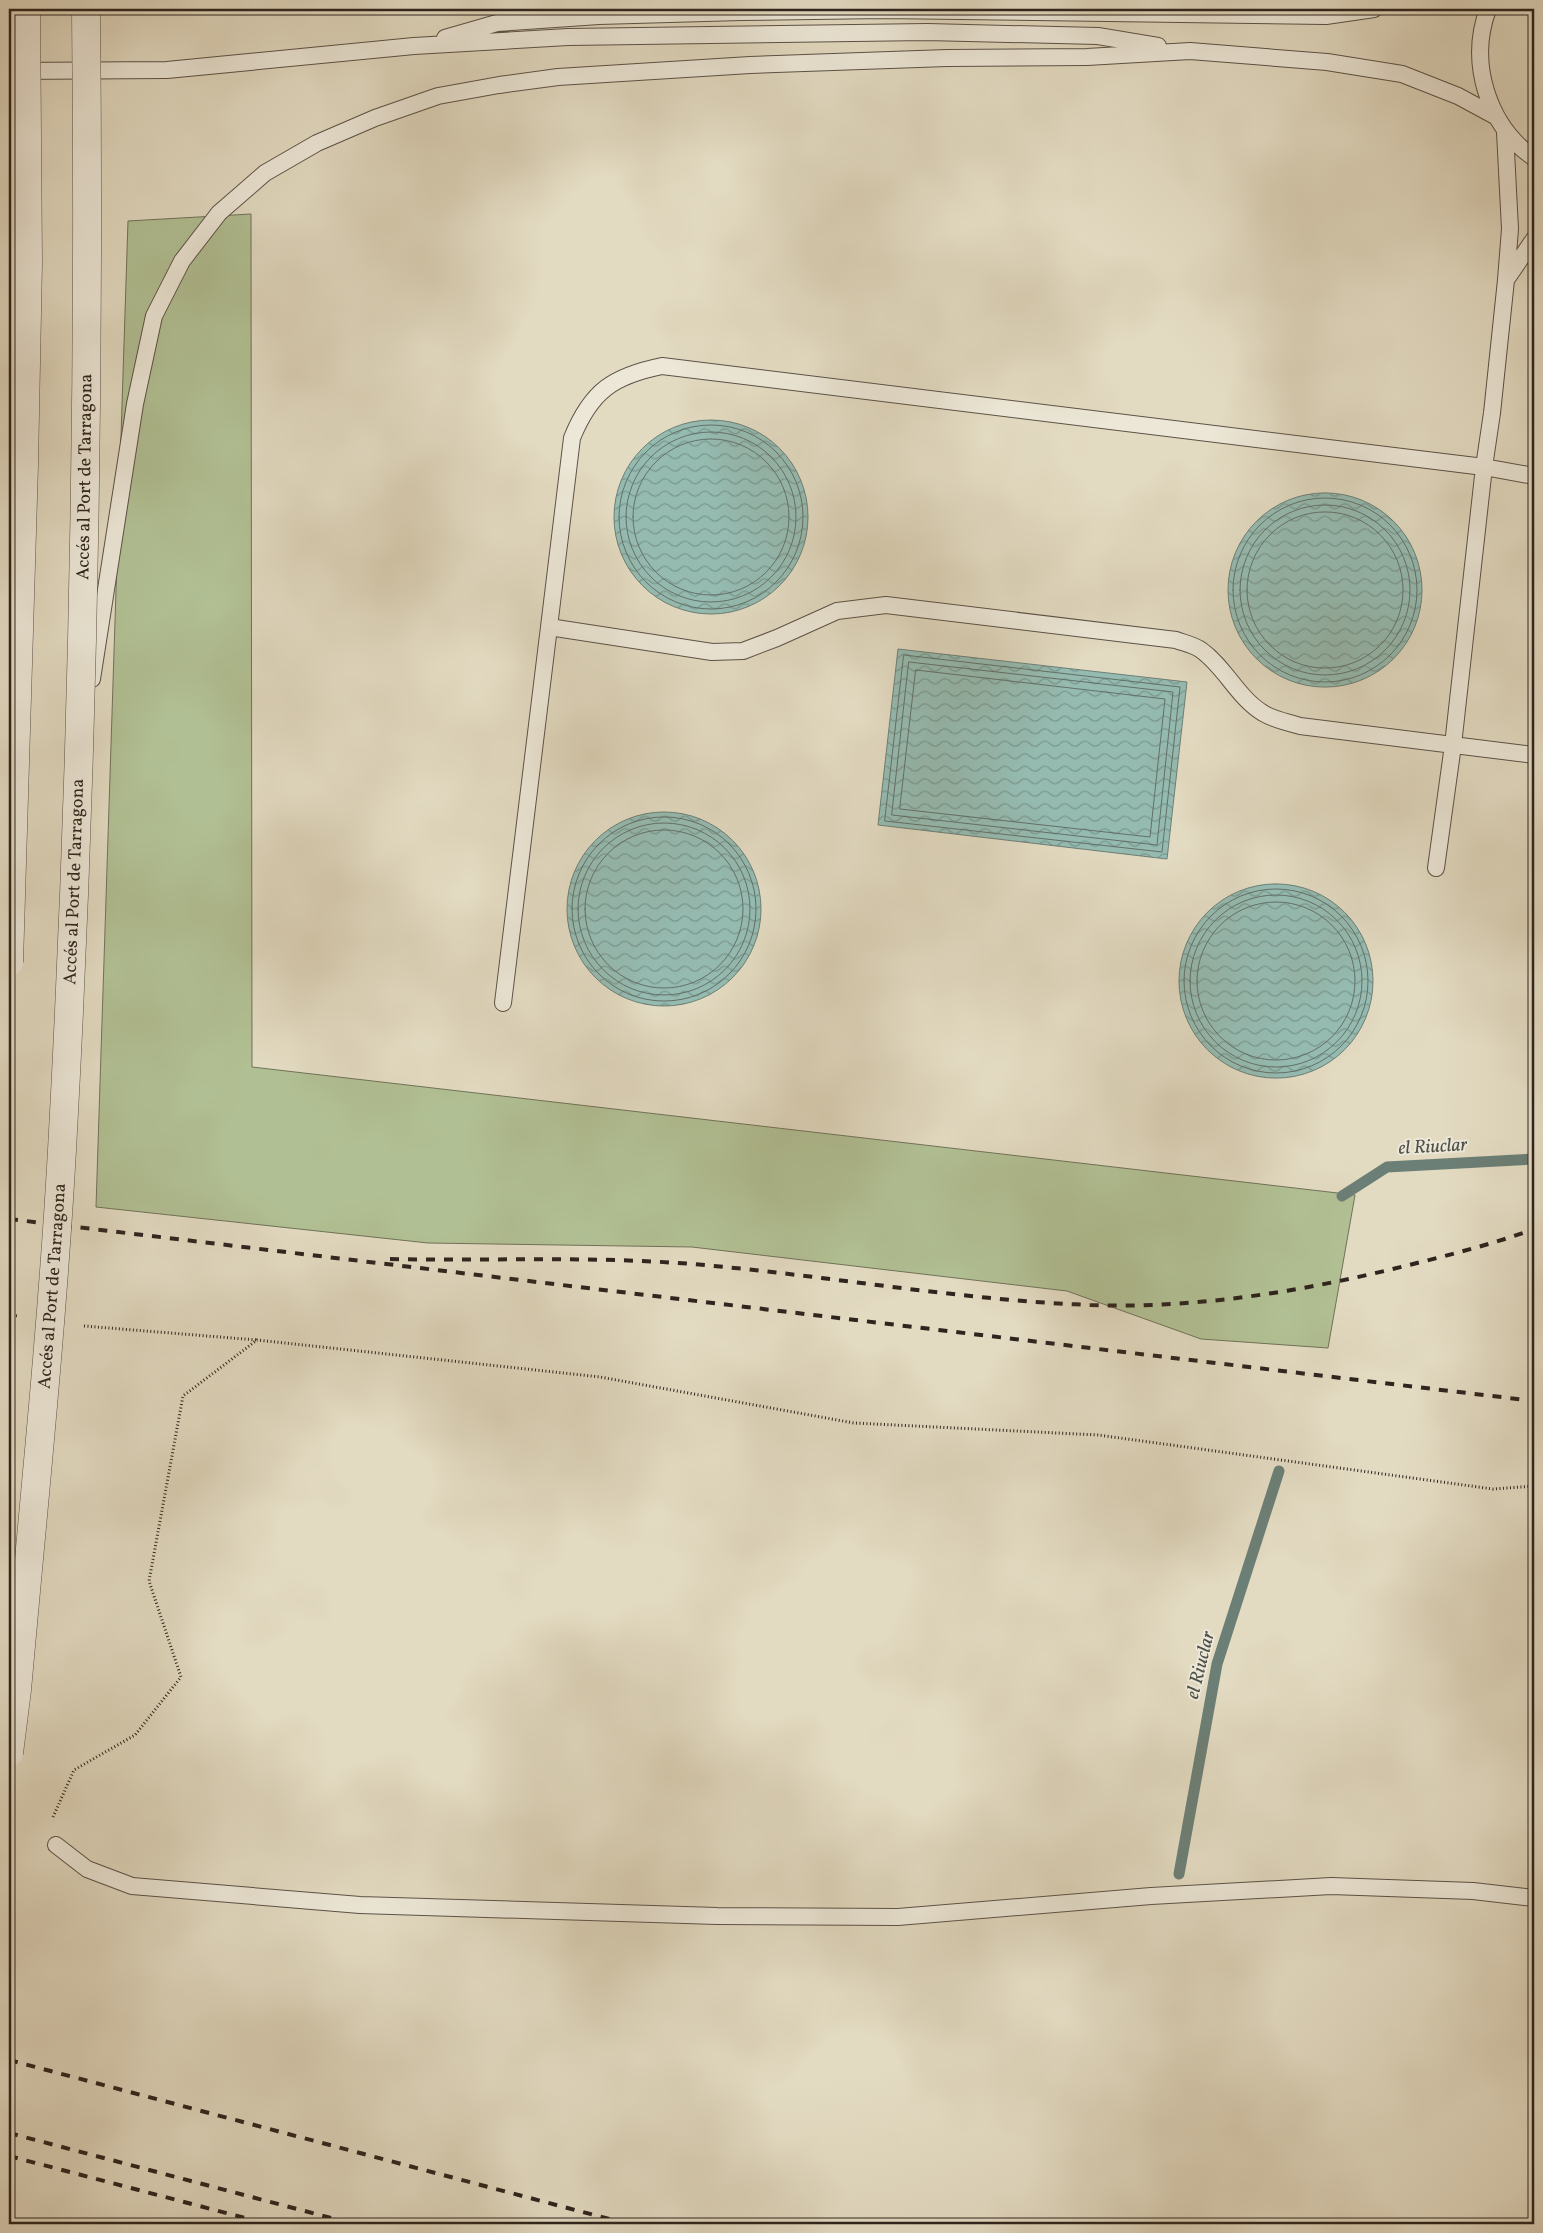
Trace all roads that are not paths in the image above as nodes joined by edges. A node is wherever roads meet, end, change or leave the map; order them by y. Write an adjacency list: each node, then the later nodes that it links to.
1 (26, 9): 15 (street, bridge)
2 (86, 9): 21 (street, Accés al Port de Tarragona, bridge)
3 (1236, 9): 6 (lane)
4 (1374, 9): 6 (lane)
5 (1488, 9): 10 (lane)
6 (1265, 15): 7 (lane)
7 (414, 46): 8 (lane); 9 (lane)
8 (1190, 51): 10 (lane); 21 (lane)
9 (9, 71)
10 (1495, 116): 11 (lane)
11 (1505, 132): 12 (lane); 14 (lane)
12 (1534, 158)
13 (1534, 239): 14 (lane)
14 (1506, 280): 16 (lane)
15 (24, 465): 18 (lane, bridge); 24 (street, bridge)
16 (1484, 467): 17 (lane); 19 (lane); 20 (lane)
17 (1534, 476)
18 (9, 546)
19 (549, 627): 20 (lane); 25 (lane)
20 (1453, 745): 22 (lane); 23 (lane)
21 (81, 750): 26 (street, Accés al Port de Tarragona, bridge)
22 (1534, 755)
23 (1436, 868)
24 (9, 962)
25 (503, 1003)
26 (9, 1753)
27 (56, 1845): 28 (lane)
28 (1534, 1898)

